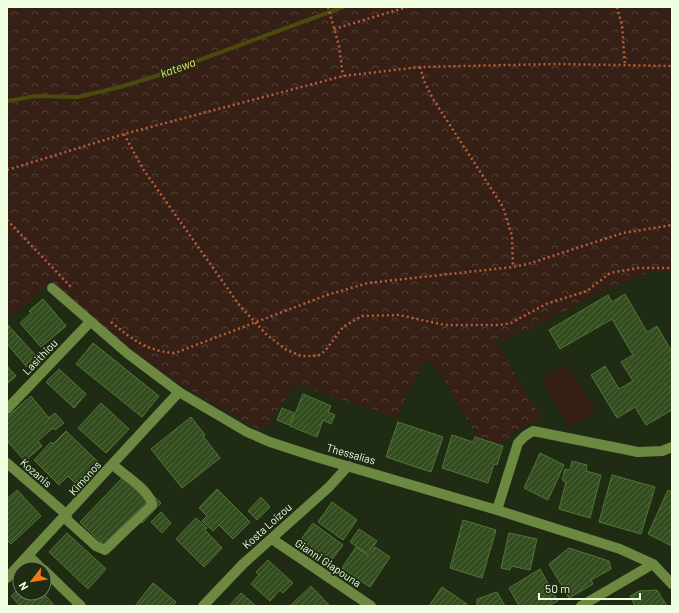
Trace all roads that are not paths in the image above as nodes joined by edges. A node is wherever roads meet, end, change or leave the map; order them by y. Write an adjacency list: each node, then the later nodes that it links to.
1 (52, 288): 2 (street, Thessalias)
2 (90, 322): 3 (street, Thessalias); 4 (street, Lasithiou)
3 (179, 392): 7 (street, Kimonos); 8 (street, Thessalias)
4 (7, 409)
5 (672, 447): 9 (street)
6 (7, 463): 10 (street, Kozanis)
7 (112, 465): 10 (street, Kimonos); 10 (street, Kozanis)
8 (348, 466): 9 (street, Thessalias); 11 (street, Kosta Loizou)
9 (497, 510): 14 (street, Thessalias)
10 (66, 517): 12 (street, Kimonos)
11 (272, 539): 19 (street, Kosta Loizou); 20 (street, Gianni Giapouna)
12 (29, 556): 13 (street); 15 (street, Kimonos)
13 (34, 561)
14 (653, 564): 17 (street, Thessalias); 21 (street)
15 (7, 578)
16 (52, 579): 18 (street)
17 (672, 584)
18 (81, 606)
19 (203, 606)
20 (371, 606)
21 (581, 606)

